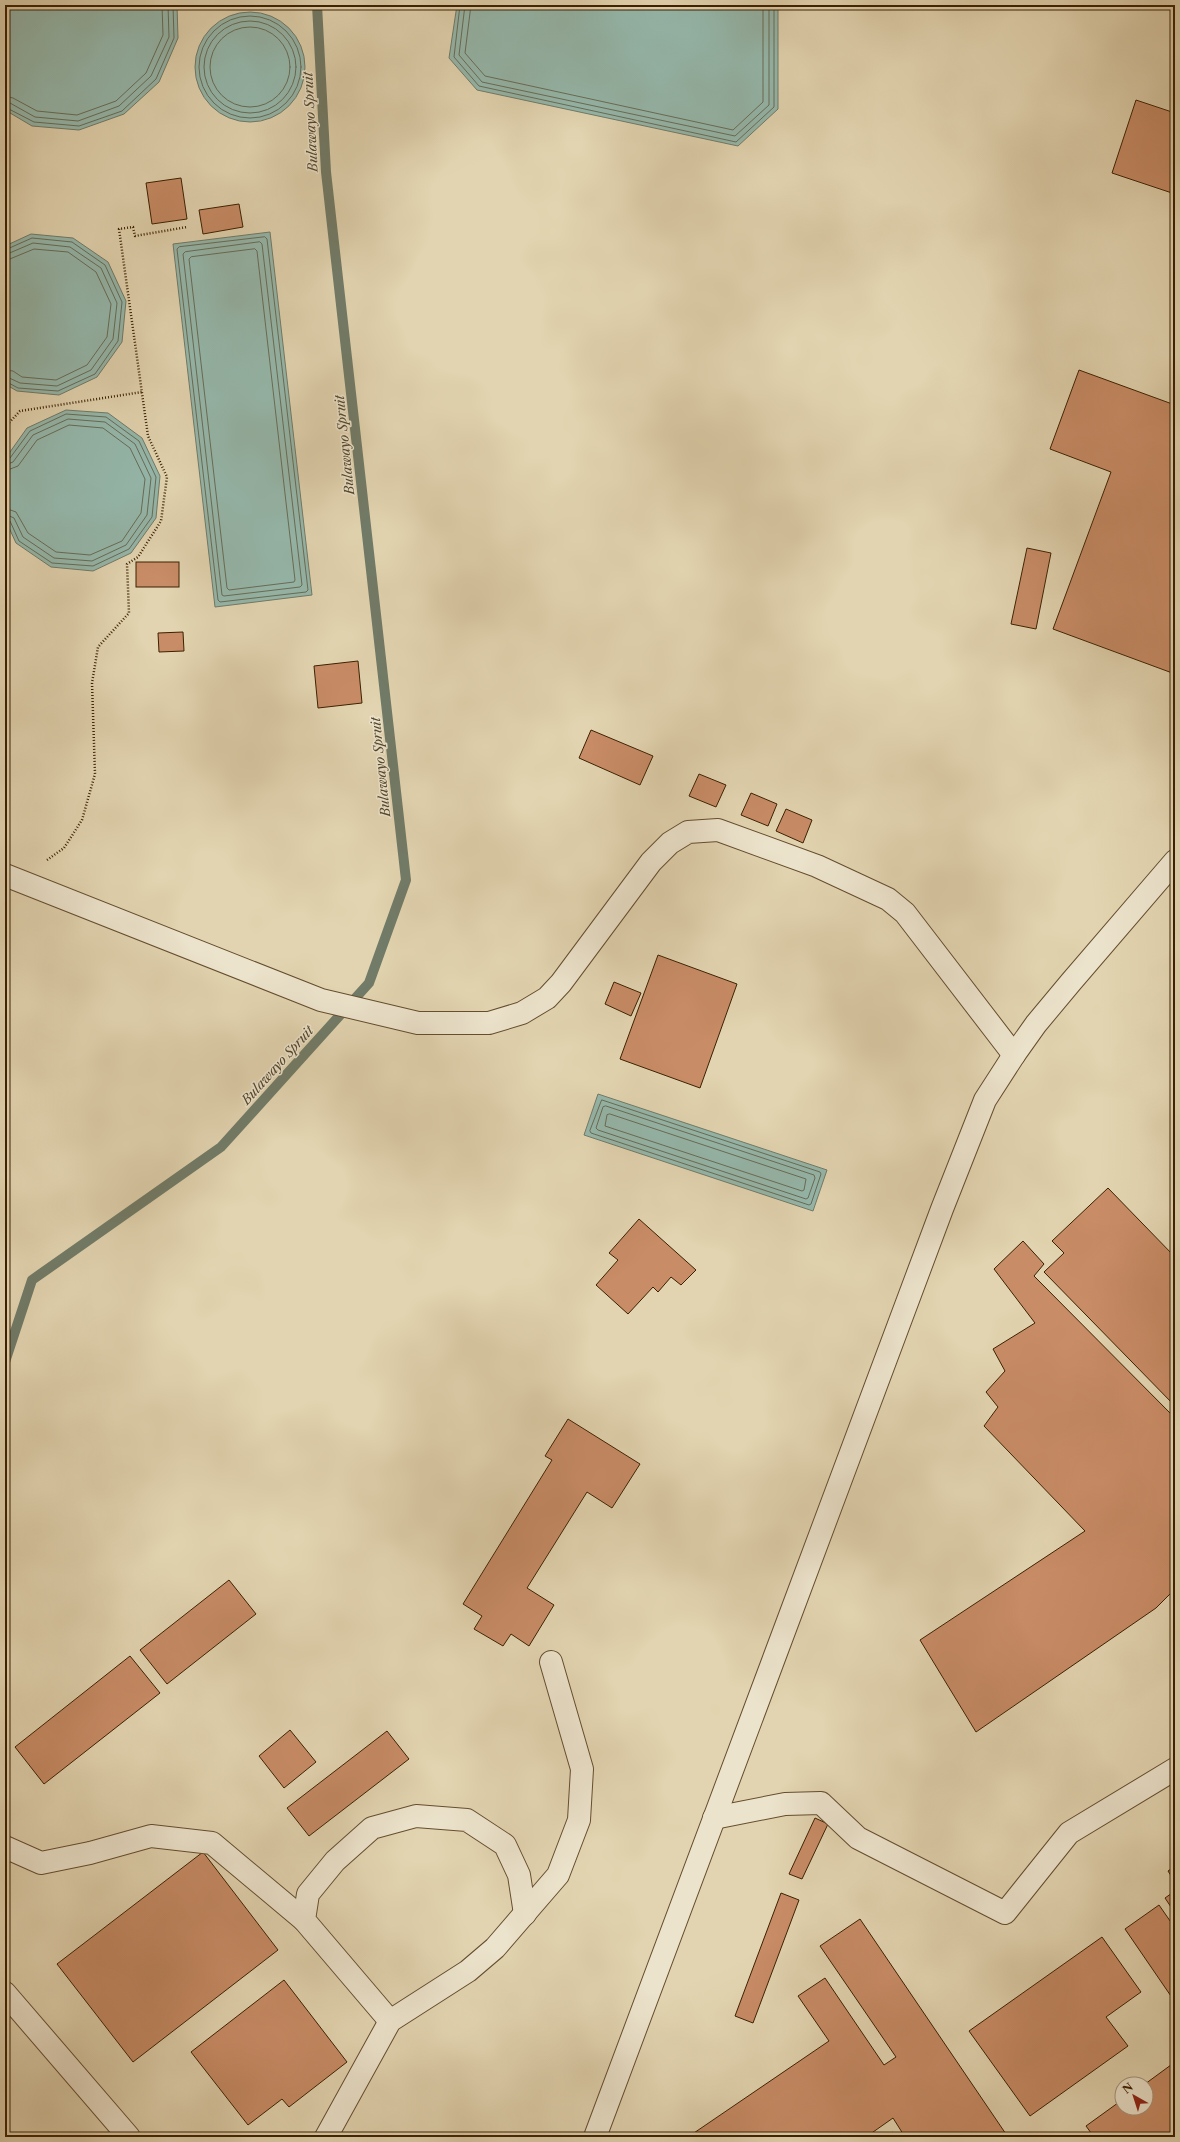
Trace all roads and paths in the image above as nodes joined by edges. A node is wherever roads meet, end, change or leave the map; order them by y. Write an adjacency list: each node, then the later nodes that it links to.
1 (187, 227): 2 (path)
2 (142, 392): 3 (path); 5 (path)
3 (5, 427)
4 (1175, 861): 7 (street)
5 (42, 862)
6 (5, 875): 7 (street)
7 (1014, 1055): 10 (street)
8 (551, 1662): 12 (street)
9 (1175, 1769): 10 (street)
10 (714, 1818): 18 (street)
11 (5, 1847): 13 (street)
12 (525, 1914): 13 (street); 15 (street)
13 (304, 1920): 15 (street)
14 (5, 1993): 16 (street)
15 (390, 2021): 17 (street)
16 (129, 2137)
17 (326, 2137)
18 (595, 2137)

